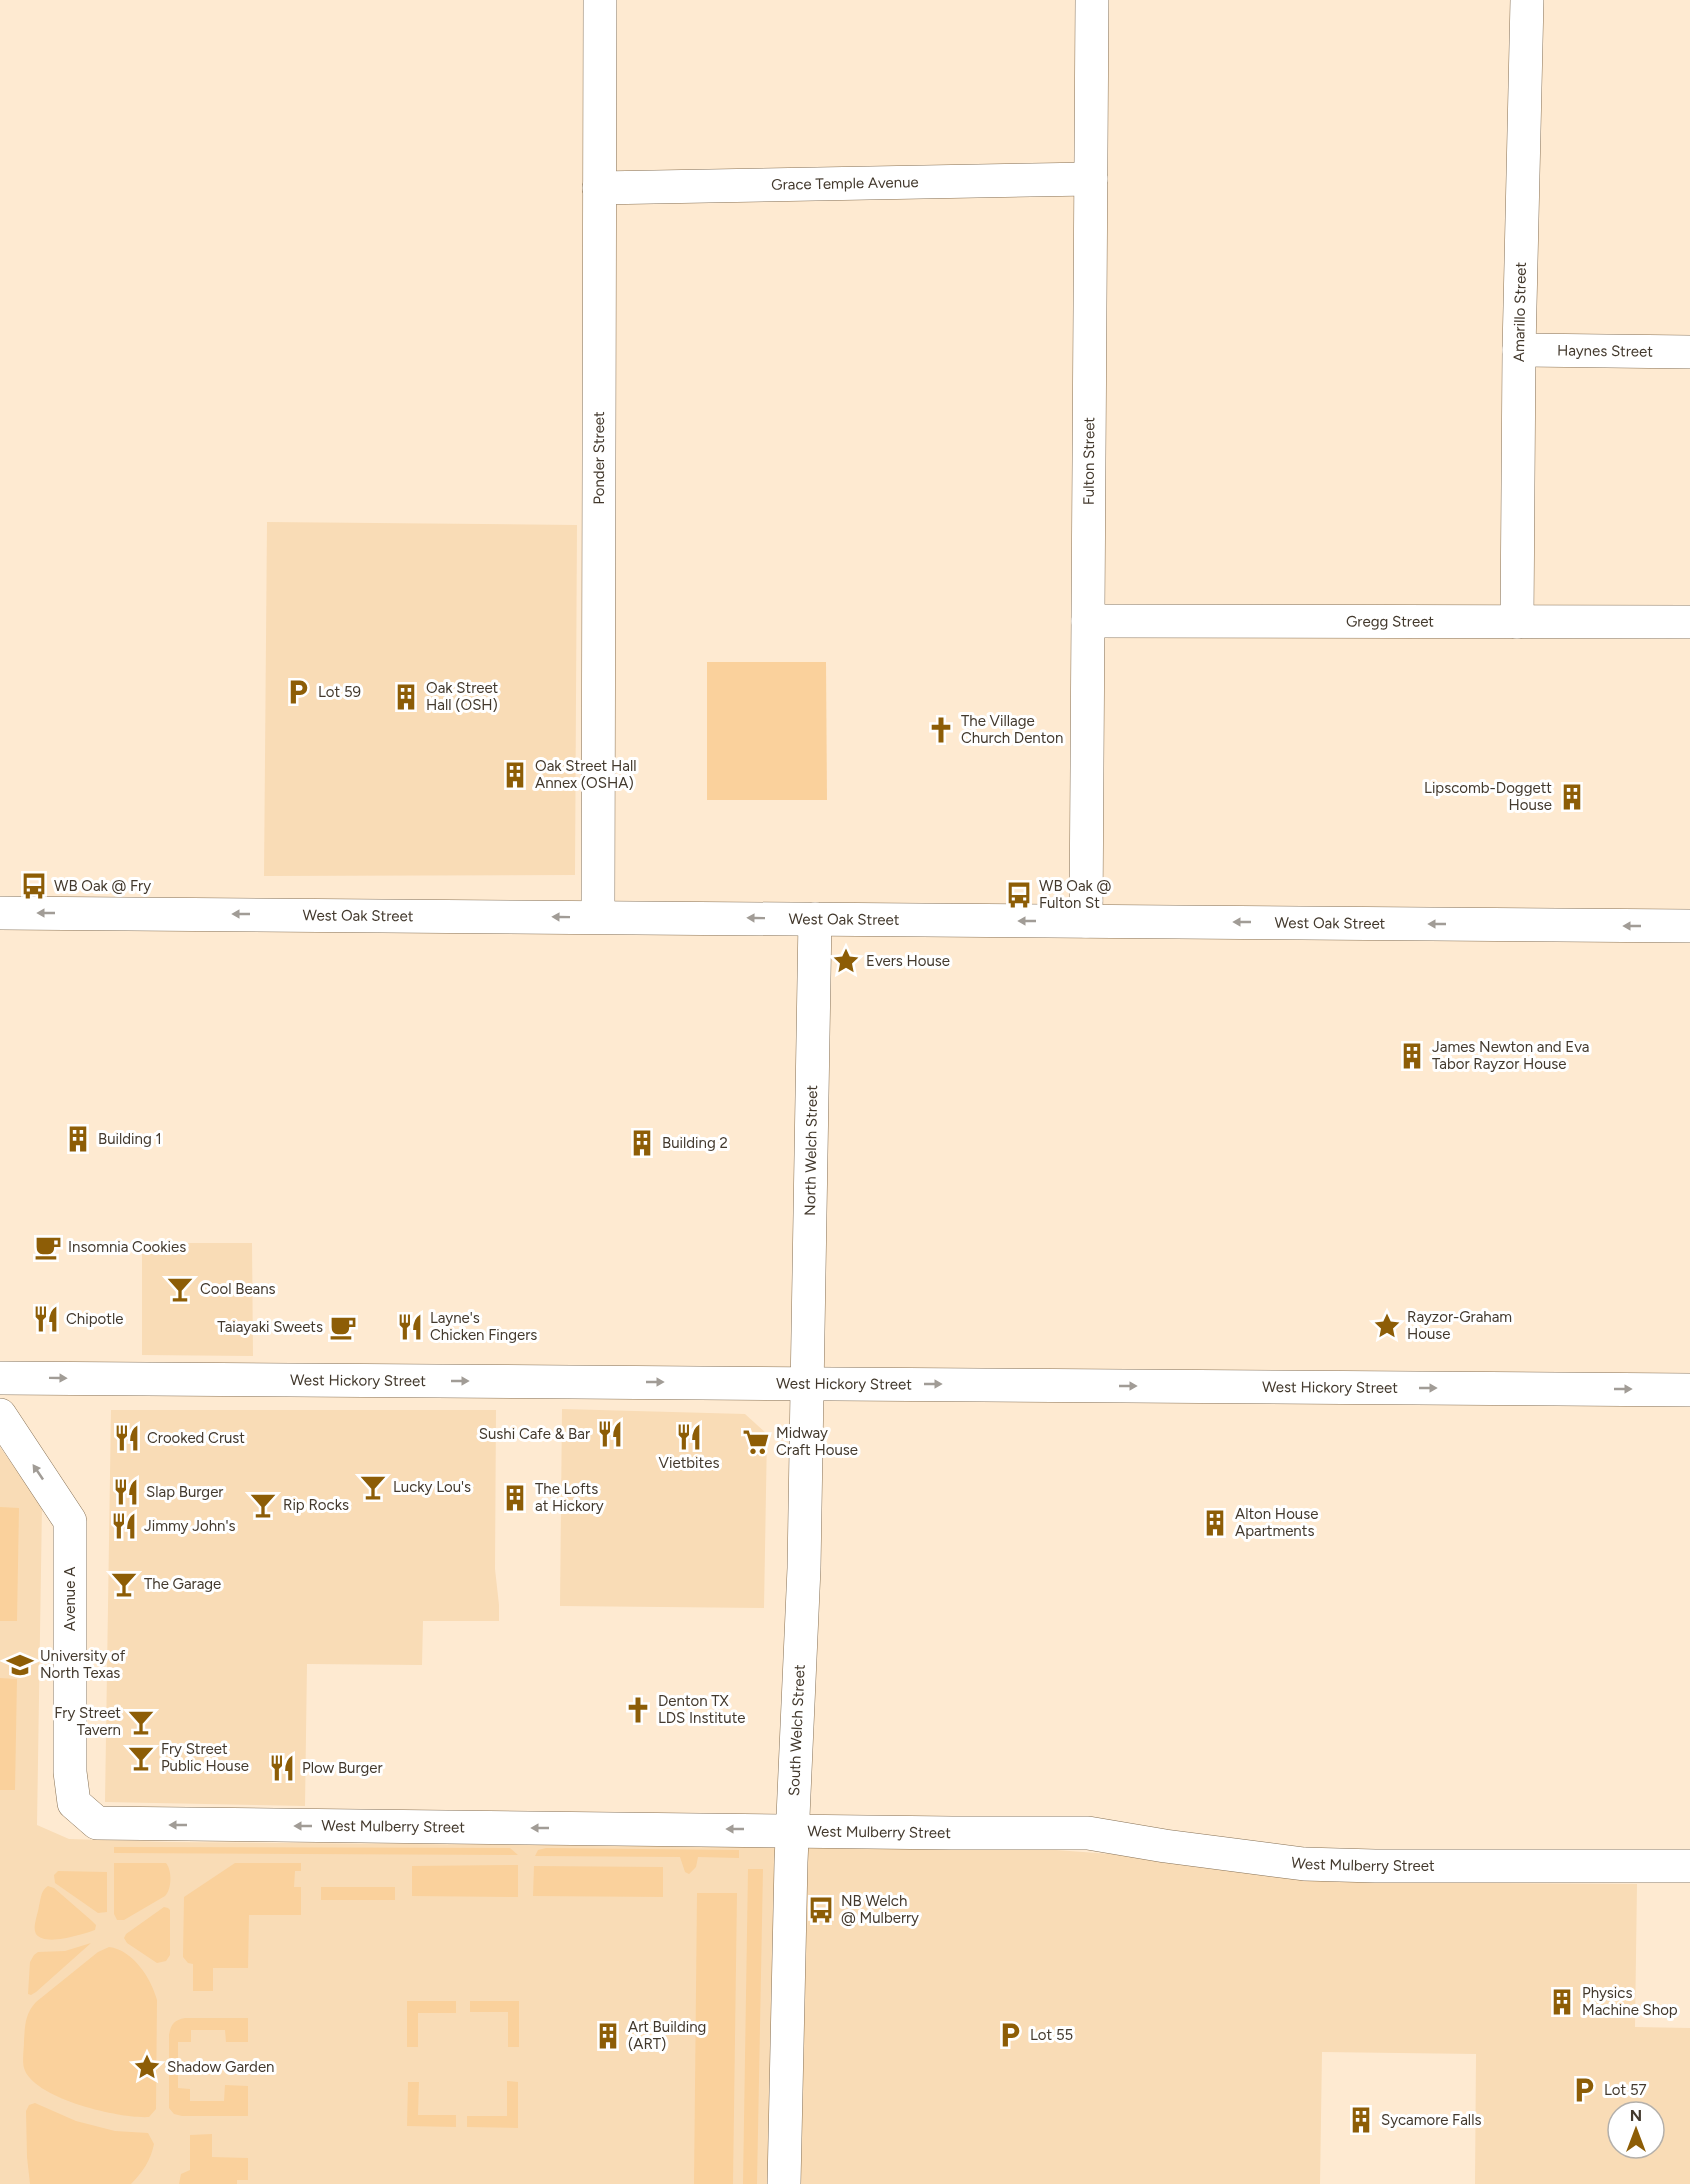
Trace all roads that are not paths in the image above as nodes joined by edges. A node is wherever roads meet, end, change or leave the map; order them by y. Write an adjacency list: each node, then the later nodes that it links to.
1 (600, 0): 5 (street, Ponder Street)
2 (1092, 0): 4 (street, Fulton Street)
3 (1527, 0): 6 (street, Amarillo Street)
4 (1091, 179): 5 (street, Grace Temple Avenue); 8 (street, Fulton Street)
5 (599, 188): 12 (street, Ponder Street)
6 (1519, 350): 7 (street, Haynes Street); 9 (street, Amarillo Street)
7 (1690, 352)
8 (1088, 621): 9 (street, Gregg Street); 14 (street, Fulton Street)
9 (1517, 622): 10 (street, Gregg Street)
10 (1690, 622)
11 (0, 913): 12 (street, West Oak Street, one-way to 11)
12 (598, 917): 13 (street, West Oak Street, one-way to 12)
13 (815, 919): 14 (street, West Oak Street, one-way to 13); 17 (street, North Welch Street)
14 (1086, 921): 15 (street, West Oak Street, one-way to 14)
15 (1690, 926)
16 (0, 1377): 17 (street, West Hickory Street, one-way to 17)
17 (808, 1383): 18 (street, West Hickory Street, one-way to 18); 21 (street, South Welch Street)
18 (1690, 1390)
19 (0, 1415): 20 (street, Avenue A, one-way to 19)
20 (74, 1803): 21 (street, West Mulberry Street, one-way to 20)
21 (793, 1830): 22 (street, West Mulberry Street); 23 (street, South Welch Street)
22 (1690, 1866)
23 (784, 2184)

